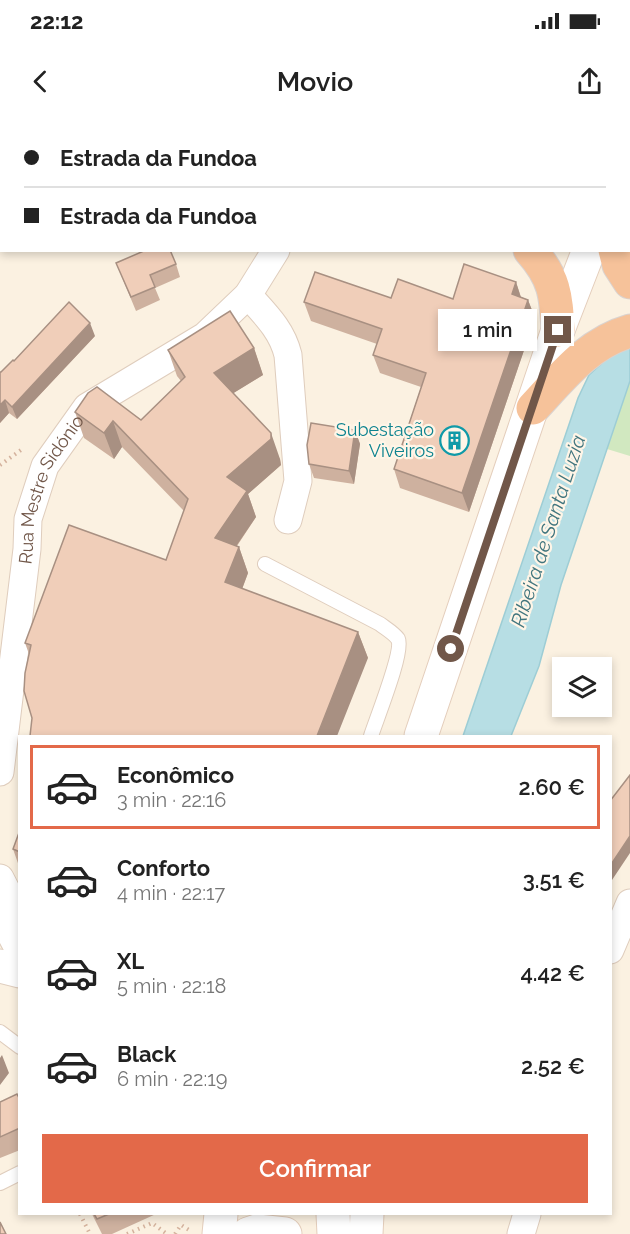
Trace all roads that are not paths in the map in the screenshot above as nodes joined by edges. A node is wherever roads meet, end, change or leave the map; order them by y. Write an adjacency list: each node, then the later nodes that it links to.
1 (275, 252): 4 (street, Rua Mestre Sidónio)
2 (532, 252): 5 (highway)
3 (588, 252): 5 (main road)
4 (249, 295): 8 (street); 12 (street, Rua Mestre Sidónio)
5 (558, 330): 7 (main road)
6 (630, 331): 7 (highway)
7 (533, 408): 11 (main road)
8 (288, 520)
9 (265, 564): 10 (lane)
10 (370, 735)
11 (421, 735)
12 (0, 772)
13 (0, 878): 16 (street)
14 (630, 903): 17 (street)
15 (0, 906): 18 (street)
16 (18, 913)
17 (612, 945)
18 (18, 948)
19 (0, 966): 20 (main road)
20 (18, 970)
21 (0, 1032): 22 (lane)
22 (18, 1046)
23 (18, 1174): 24 (lane)
24 (0, 1183)
25 (221, 1215): 29 (main road)
26 (333, 1215): 30 (main road)
27 (367, 1215): 31 (main road)
28 (527, 1215): 32 (street)
29 (219, 1234)
30 (334, 1234)
31 (366, 1234)
32 (521, 1234)

